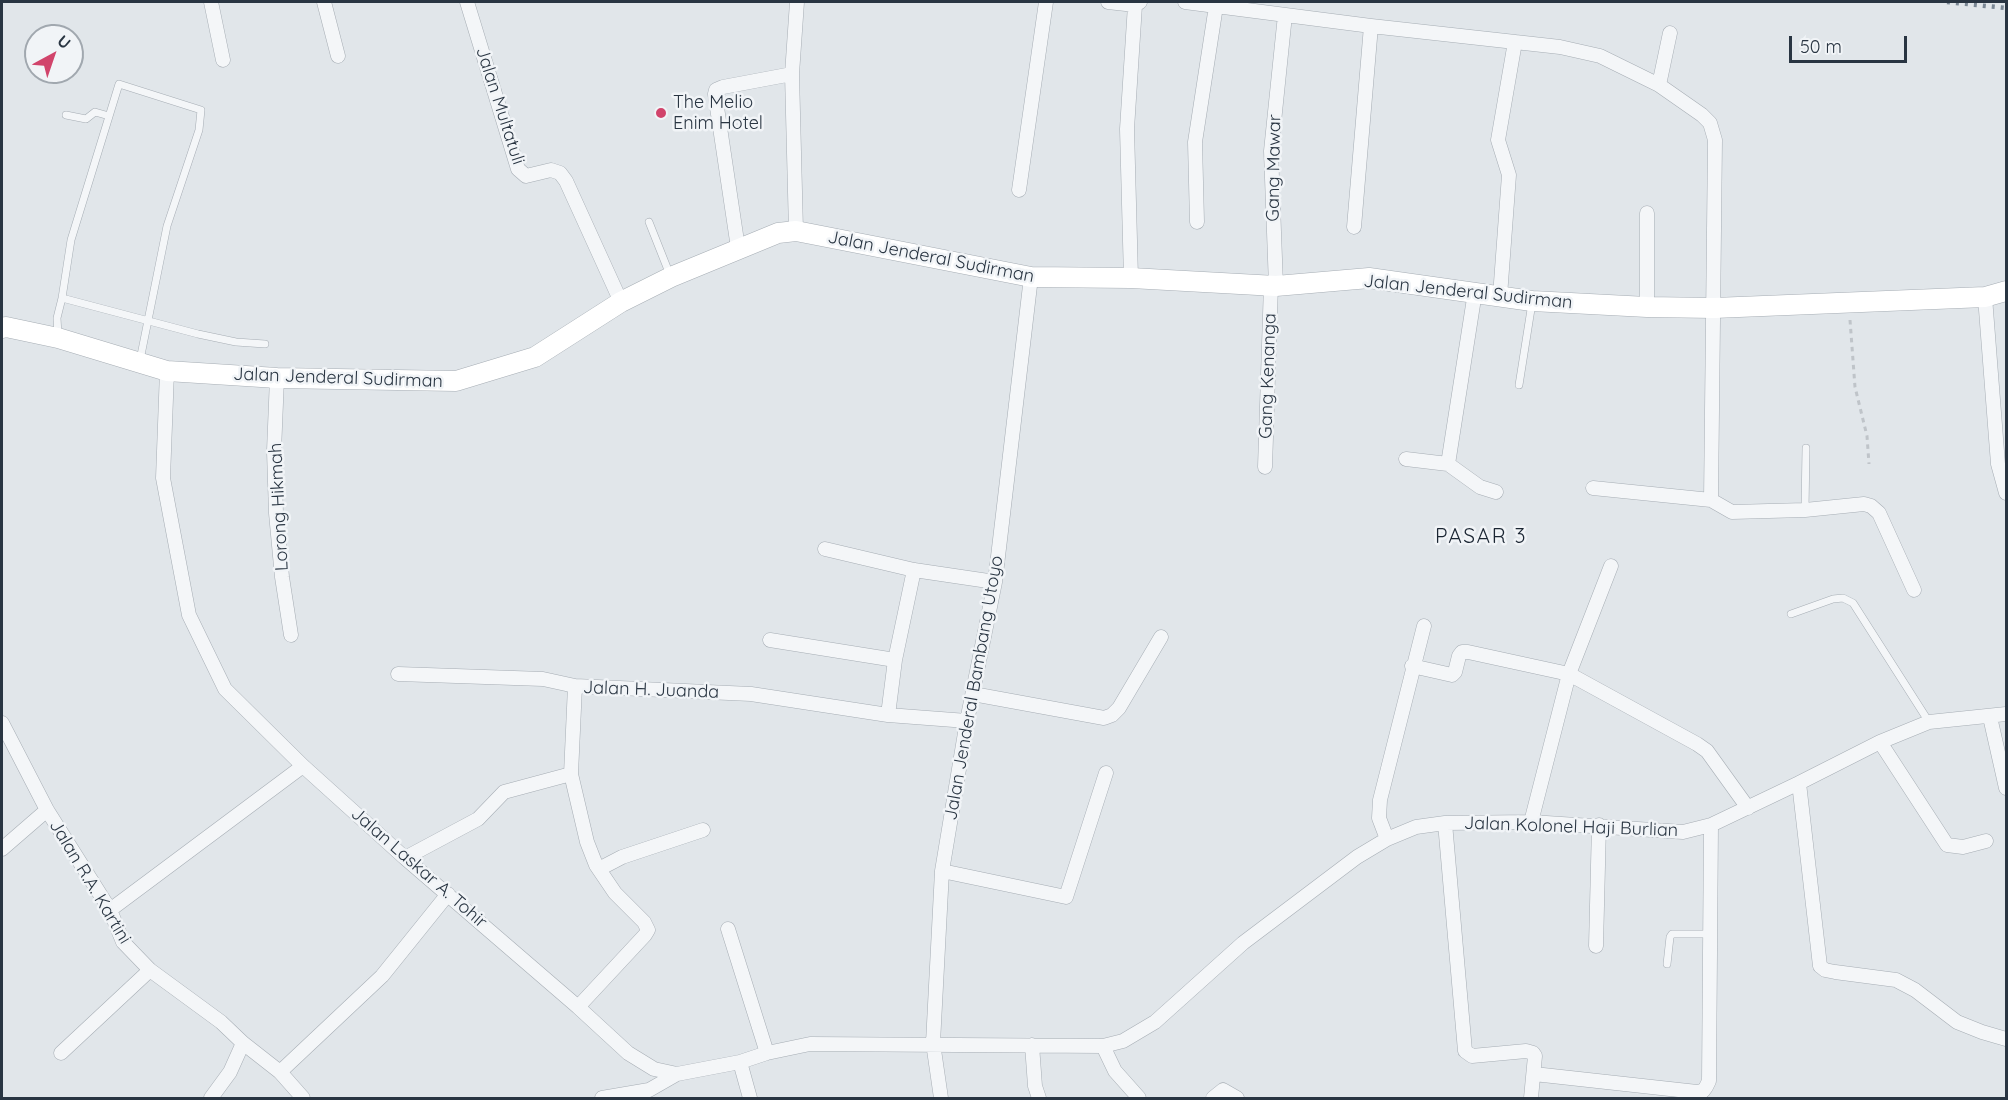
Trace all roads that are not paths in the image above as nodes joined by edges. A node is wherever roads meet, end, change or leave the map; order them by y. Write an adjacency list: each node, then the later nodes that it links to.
1 (211, 2): 15 (street)
2 (324, 2): 14 (street)
3 (467, 2): 37 (street, Jalan Multatuli)
4 (797, 2): 16 (street)
5 (1046, 2): 20 (street)
6 (1108, 2): 8 (street)
7 (1185, 2): 9 (street)
8 (1137, 3): 29 (street)
9 (1216, 6): 10 (street); 23 (street)
10 (1285, 15): 11 (street); 30 (street, Gang Mawar)
11 (1371, 26): 13 (street); 24 (street)
12 (1670, 33): 17 (street)
13 (1515, 42): 17 (street); 33 (street)
14 (338, 56)
15 (223, 60)
16 (792, 74): 25 (street); 26 (street)
17 (1659, 86): 39 (street)
18 (66, 115): 19 (lane)
19 (109, 116): 35 (lane); 40 (lane)
20 (1019, 190)
21 (1647, 213): 38 (street)
22 (650, 222): 27 (lane)
23 (1197, 222)
24 (1354, 227)
25 (796, 231): 26 (main road, Jalan Jenderal Sudirman); 28 (main road, Jalan Jenderal Sudirman)
26 (738, 248): 27 (main road, Jalan Jenderal Sudirman)
27 (670, 277): 37 (main road, Jalan Jenderal Sudirman)
28 (1031, 278): 29 (main road, Jalan Jenderal Sudirman); 60 (street, Jalan Jenderal Bambang Utoyo)
29 (1131, 278): 30 (main road, Jalan Jenderal Sudirman)
30 (1273, 286): 32 (main road, Jalan Jenderal Sudirman); 51 (street, Gang Kenanga)
31 (2007, 291): 34 (main road, Jalan Jenderal Sudirman)
32 (1475, 292): 33 (main road, Jalan Jenderal Sudirman); 50 (street)
33 (1500, 296): 36 (main road, Jalan Jenderal Sudirman)
34 (1985, 297): 39 (main road, Jalan Jenderal Sudirman); 54 (street)
35 (62, 298): 40 (lane); 42 (lane)
36 (1532, 301): 38 (main road, Jalan Jenderal Sudirman); 47 (lane)
37 (621, 302): 46 (main road, Jalan Jenderal Sudirman)
38 (1647, 308): 39 (main road, Jalan Jenderal Sudirman)
39 (1713, 308): 55 (street)
40 (149, 321): 43 (lane); 44 (lane)
41 (2, 328): 42 (main road, Jalan Jenderal Sudirman)
42 (58, 338): 44 (main road, Jalan Jenderal Sudirman)
43 (264, 344)
44 (140, 363): 45 (main road, Jalan Jenderal Sudirman)
45 (167, 371): 46 (main road, Jalan Jenderal Sudirman); 80 (street, Jalan Laskar A. Tohir)
46 (277, 378): 64 (street, Lorong Hikmah)
47 (1519, 385)
48 (1806, 447): 56 (lane)
49 (1406, 459): 50 (street)
50 (1448, 464): 53 (street)
51 (1265, 467)
52 (1593, 488): 55 (street)
53 (1496, 492)
54 (2007, 493)
55 (1711, 500): 56 (street)
56 (1805, 510): 61 (street)
57 (825, 549): 59 (street)
58 (1611, 566): 70 (street)
59 (914, 570): 60 (street); 67 (street)
60 (995, 582): 72 (street, Jalan Jenderal Bambang Utoyo)
61 (1914, 590)
62 (1791, 614): 77 (lane)
63 (1424, 626): 68 (street)
64 (291, 635)
65 (1161, 637): 72 (street)
66 (770, 640): 67 (street)
67 (895, 660): 74 (street)
68 (1412, 666): 70 (street); 92 (street)
69 (398, 674): 71 (street)
70 (1569, 674): 85 (street); 87 (street)
71 (575, 686): 74 (street, Jalan H. Juanda); 82 (street, Jalan H. Juanda)
72 (973, 694): 76 (street, Jalan Jenderal Bambang Utoyo)
73 (2007, 714): 75 (street, Jalan Kolonel Haji Burlian)
74 (888, 715): 76 (street, Jalan H. Juanda)
75 (1990, 717): 77 (street, Jalan Kolonel Haji Burlian); 84 (street)
76 (967, 721): 97 (street, Jalan Jenderal Bambang Utoyo)
77 (1929, 722): 79 (street, Jalan Kolonel Haji Burlian)
78 (2, 723): 86 (street, Jalan R.A. Kartini)
79 (1880, 742): 83 (street, Jalan Kolonel Haji Burlian); 93 (street)
80 (303, 766): 95 (street, Jalan Laskar A. Tohir); 99 (street)
81 (1106, 773): 97 (street)
82 (571, 774): 95 (street); 96 (street, Jalan H. Juanda)
83 (1799, 783): 85 (street, Jalan Kolonel Haji Burlian); 106 (street)
84 (2007, 788)
85 (1748, 808): 90 (street, Jalan Kolonel Haji Burlian)
86 (47, 810): 94 (street); 99 (street, Jalan R.A. Kartini)
87 (1531, 822): 88 (street, Jalan Kolonel Haji Burlian); 89 (street, Jalan Kolonel Haji Burlian)
88 (1445, 823): 92 (street, Jalan Kolonel Haji Burlian); 116 (street)
89 (1599, 825): 90 (street, Jalan Kolonel Haji Burlian); 102 (street)
90 (1710, 825): 101 (street)
91 (703, 831): 96 (street)
92 (1387, 839): 110 (street, Jalan Kolonel Haji Burlian)
93 (1986, 841)
94 (2, 849)
95 (405, 858): 98 (street, Jalan Laskar A. Tohir)
96 (599, 869): 105 (street, Jalan H. Juanda)
97 (942, 871): 108 (street, Jalan Jenderal Bambang Utoyo)
98 (448, 894): 105 (street, Jalan Laskar A. Tohir); 114 (street)
99 (110, 910): 104 (street, Jalan R.A. Kartini)
100 (728, 929): 112 (street)
101 (1710, 934): 103 (lane); 116 (street)
102 (1596, 946)
103 (1667, 964)
104 (150, 970): 107 (street, Jalan R.A. Kartini); 111 (street)
105 (578, 1007): 115 (street, Jalan Laskar A. Tohir)
106 (2007, 1039)
107 (243, 1043): 114 (street, Jalan R.A. Kartini); 117 (street)
108 (933, 1043): 109 (street, Jalan Kolonel Haji Burlian); 112 (street, Jalan Laskar A. Tohir); 121 (street, Jalan Jenderal Bambang Utoyo)
109 (1032, 1045): 110 (street, Jalan Kolonel Haji Burlian); 122 (street)
110 (1103, 1046): 123 (street)
111 (61, 1053)
112 (767, 1053): 113 (street, Jalan Laskar A. Tohir)
113 (740, 1062): 115 (street, Jalan Laskar A. Tohir); 120 (street)
114 (280, 1072): 118 (street, Jalan R.A. Kartini)
115 (677, 1074): 119 (street)
116 (1534, 1074): 126 (street)
117 (212, 1098)
118 (303, 1098)
119 (602, 1098)
120 (750, 1098)
121 (940, 1098)
122 (1040, 1098)
123 (1139, 1098)
124 (1213, 1098): 125 (street)
125 (1237, 1098)
126 (1531, 1098)

